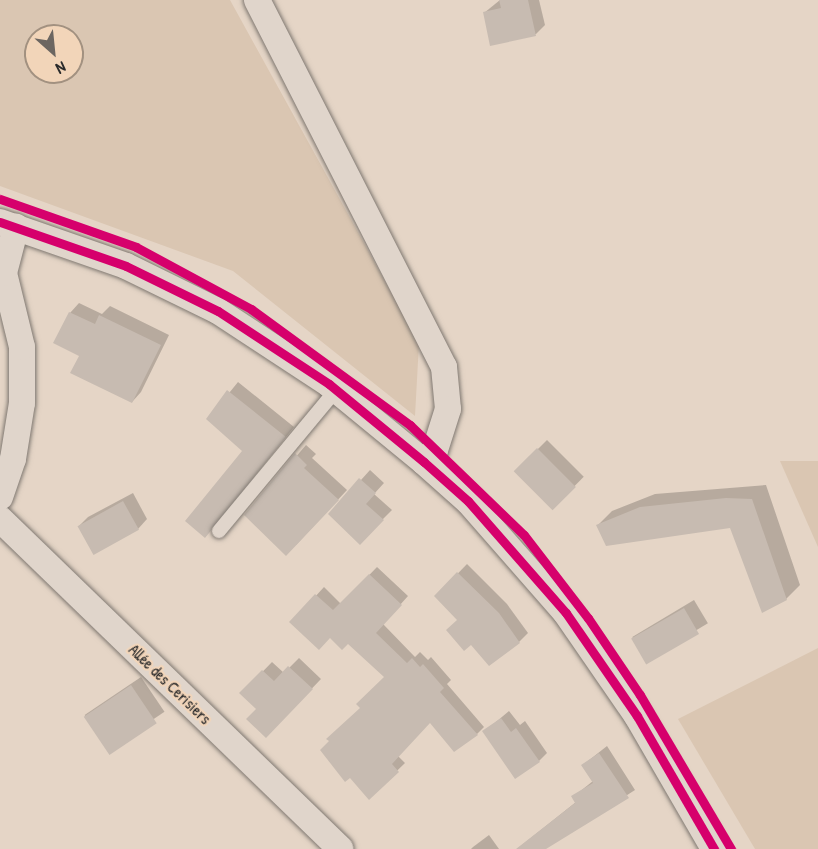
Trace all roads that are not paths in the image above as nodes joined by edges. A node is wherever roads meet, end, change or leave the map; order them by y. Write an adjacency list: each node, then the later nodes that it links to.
1 (257, 0): 4 (street)
2 (8, 224): 3 (street); 5 (street)
3 (336, 390): 4 (street); 7 (lane)
4 (424, 462): 9 (street)
5 (0, 497)
6 (0, 519): 8 (street, Allée des Cerisiers)
7 (219, 531)
8 (340, 849)
9 (714, 849)

